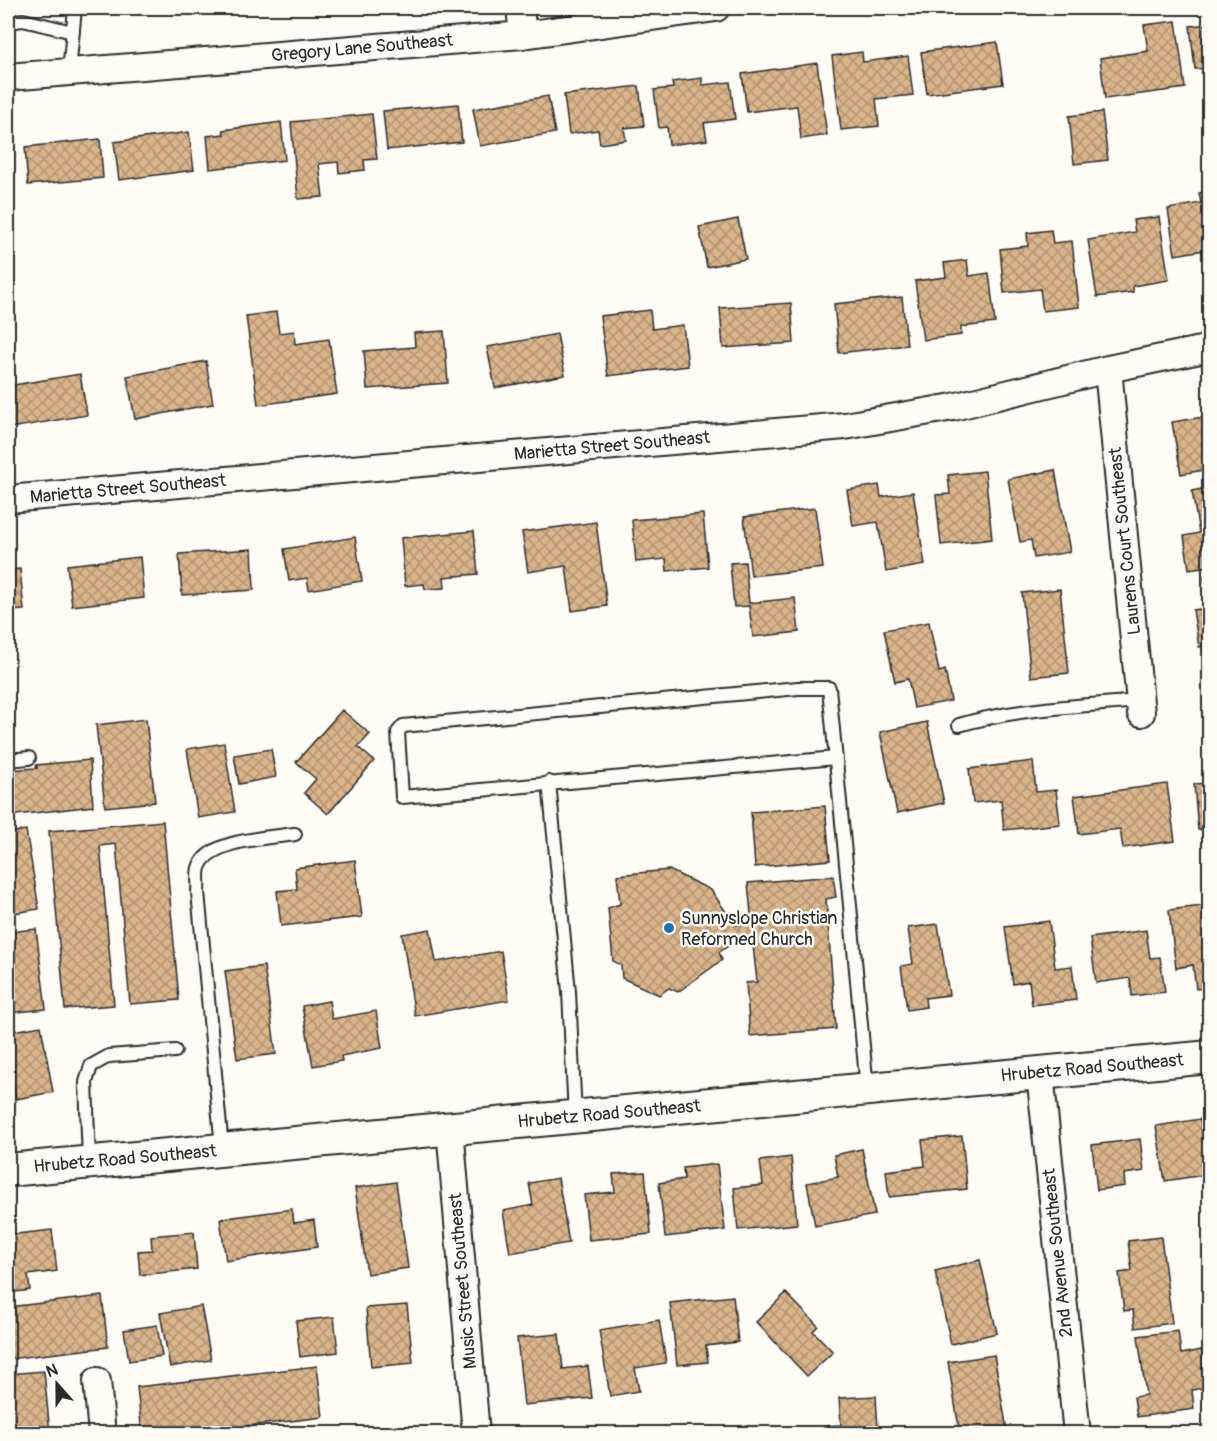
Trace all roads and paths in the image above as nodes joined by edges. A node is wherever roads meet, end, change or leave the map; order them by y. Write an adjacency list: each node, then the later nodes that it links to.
1 (75, 8): 5 (lane)
2 (520, 8): 6 (street)
3 (716, 8): 6 (street, Gregory Lane Southeast)
4 (8, 22): 5 (lane)
5 (73, 32): 7 (lane)
6 (523, 35): 7 (street, Gregory Lane Southeast)
7 (69, 72): 8 (street, Gregory Lane Southeast)
8 (8, 77)
9 (1209, 348): 10 (street, Marietta Street Southeast)
10 (1108, 369): 11 (street, Marietta Street Southeast); 12 (street, Laurens Court Southeast)
11 (8, 499)
12 (1141, 707): 13 (lane)
13 (958, 725)
14 (29, 758): 16 (lane)
15 (836, 758): 17 (lane); 17 (lane); 22 (lane)
16 (8, 760)
17 (549, 782): 23 (lane)
18 (295, 834): 25 (lane)
19 (175, 1051): 26 (lane)
20 (1209, 1057): 21 (street, Hrubetz Road Southeast)
21 (1040, 1073): 22 (street, Hrubetz Road Southeast); 31 (street, 2nd Avenue Southeast)
22 (867, 1090): 23 (street, Hrubetz Road Southeast)
23 (575, 1116): 24 (street, Hrubetz Road Southeast)
24 (450, 1128): 25 (street, Hrubetz Road Southeast); 30 (street, Music Street Southeast)
25 (222, 1149): 26 (street, Hrubetz Road Southeast)
26 (89, 1162): 27 (street, Hrubetz Road Southeast)
27 (8, 1170)
28 (97, 1381): 29 (street)
29 (102, 1434)
30 (476, 1434)
31 (1077, 1434)

